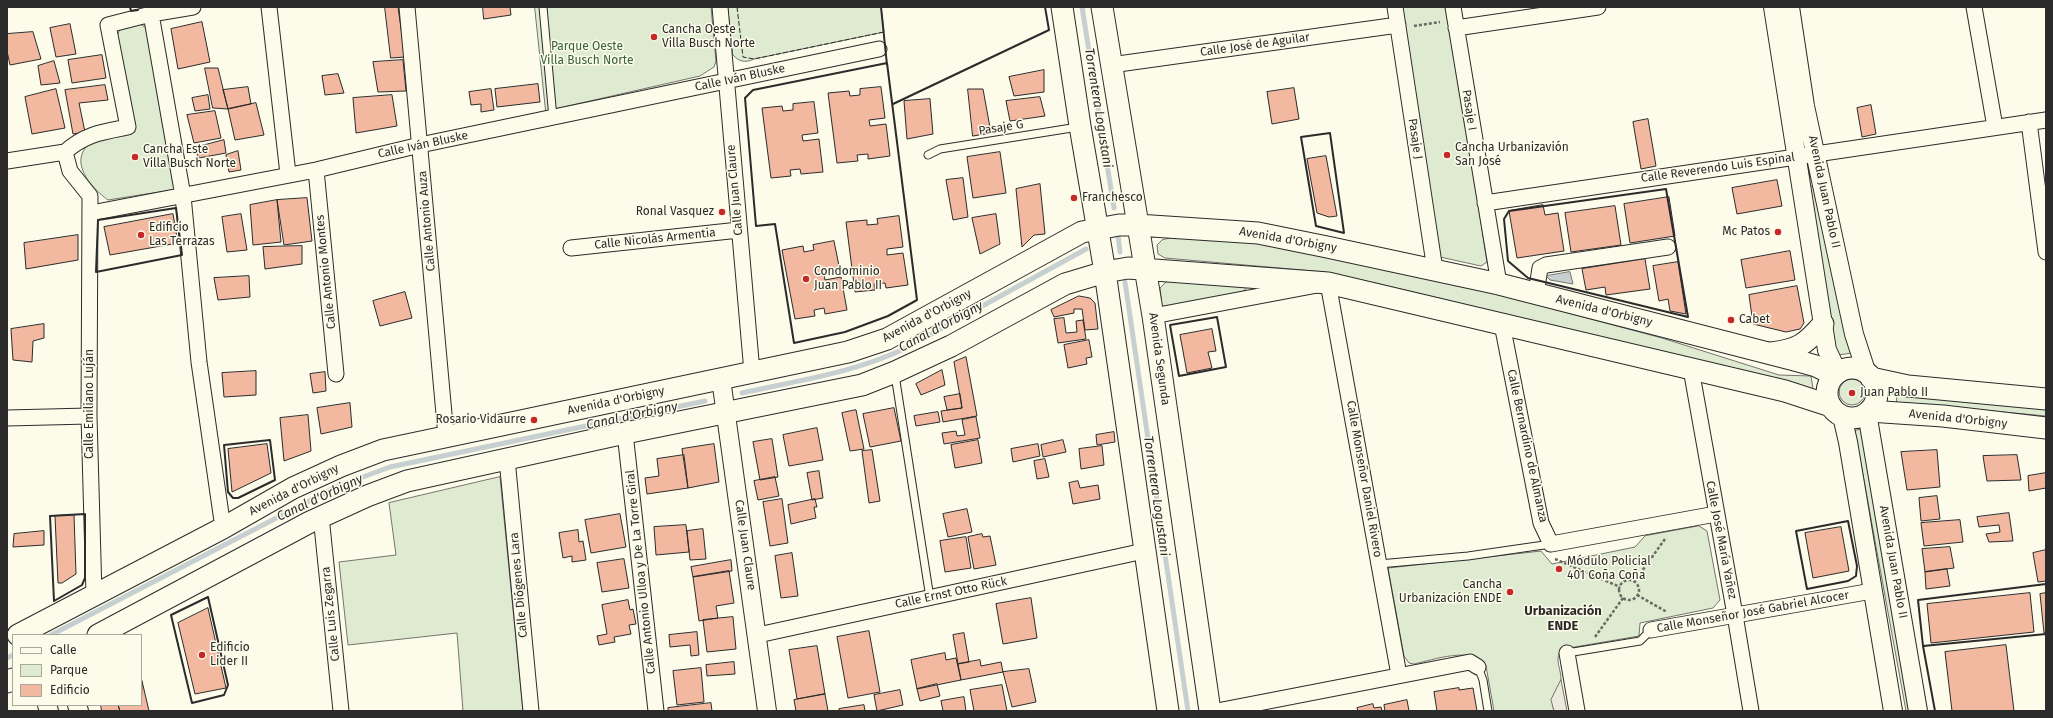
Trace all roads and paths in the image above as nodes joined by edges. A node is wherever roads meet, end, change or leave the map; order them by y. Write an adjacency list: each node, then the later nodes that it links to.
1 (193, 7): 13 (street)
2 (269, 7): 31 (street)
3 (407, 7): 24 (street, Calle Antonio Auza)
4 (543, 7): 19 (lane)
5 (720, 7): 18 (street, Calle Juan Claure)
6 (1062, 7): 22 (main road)
7 (1102, 7): 17 (main road, Avenida Segunda)
8 (1395, 7): 15 (street, Pasaje J)
9 (1598, 7): 14 (street)
10 (1773, 7): 28 (street, Avenida Juan Pablo II)
11 (1790, 7): 26 (street, Avenida Juan Pablo II)
12 (1974, 7): 23 (street)
13 (151, 14): 25 (street); 32 (street)
14 (1455, 18): 15 (path); 33 (street, Pasaje I)
15 (1398, 26): 17 (street, Calle José de Aguilar); 42 (street, Pasaje J)
16 (879, 49): 18 (street, Calle Iván Bluske)
17 (1111, 64): 35 (main road, Avenida Segunda)
18 (727, 81): 19 (street, Calle Iván Bluske); 37 (street, Calle Juan Claure)
19 (553, 118): 24 (street, Calle Iván Bluske)
20 (2046, 120): 21 (street, Calle Reverendo Luis Espinal)
21 (2029, 122): 23 (street, Calle Reverendo Luis Espinal); 40 (street)
22 (1080, 126): 27 (lane, Pasaje G); 36 (main road)
23 (1995, 127): 26 (street, Calle Reverendo Luis Espinal)
24 (420, 145): 30 (street, Calle Iván Bluske); 66 (street, Calle Antonio Auza)
25 (65, 152): 29 (street); 34 (street)
26 (1816, 154): 28 (street, Calle Reverendo Luis Espinal); 56 (street, Avenida Juan Pablo II)
27 (928, 155)
28 (1795, 156): 33 (street, Calle Reverendo Luis Espinal); 49 (street, Avenida Juan Pablo II)
29 (7, 161)
30 (316, 170): 31 (street, Calle Iván Bluske); 54 (street, Calle Antonio Montes)
31 (288, 174): 32 (street, Calle Iván Bluske)
32 (183, 196): 34 (street, Calle Iván Bluske); 71 (street)
33 (1485, 203): 45 (street, Pasaje I)
34 (91, 213): 62 (street, Calle Emiliano Luján)
35 (1137, 225): 36 (main road, Avenida d'Orbigny); 41 (main road, Avenida Segunda); 42 (main road, Avenida d'Orbigny)
36 (1097, 228): 43 (main road); 52 (main road, Avenida d'Orbigny)
37 (739, 230): 39 (street, Calle Nicolás Armentia); 52 (street, Calle Juan Claure)
38 (1668, 247): 46 (street)
39 (571, 248)
40 (2046, 252)
41 (1144, 268): 43 (main road); 44 (main road); 47 (main road, Avenida Segunda)
42 (1435, 270): 45 (main road, Avenida d'Orbigny)
43 (1105, 272): 53 (main road); 73 (main road)
44 (1328, 283): 47 (street); 48 (main road); 74 (street, Calle Monseñor Daniel Rivero)
45 (1499, 284): 46 (main road, Avenida d'Orbigny)
46 (1536, 294): 50 (main road, Avenida d'Orbigny)
47 (1153, 316): 97 (main road, Avenida Segunda)
48 (1502, 324): 51 (main road); 72 (street, Calle Bernardino de Almanza)
49 (1822, 324): 50 (main road); 55 (street, Avenida Juan Pablo II)
50 (1767, 353): 55 (main road, Avenida d'Orbigny)
51 (1690, 369): 59 (main road); 68 (street, Calle José María Yañez)
52 (752, 372): 57 (main road, Avenida d'Orbigny)
53 (895, 372): 61 (main road); 80 (lane)
54 (336, 374)
55 (1836, 374): 56 (main road); 59 (main road)
56 (1869, 376): 58 (main road); 60 (main road)
57 (721, 379): 61 (street, Calle Juan Claure); 66 (main road, Avenida d'Orbigny)
58 (2046, 399)
59 (1837, 411): 60 (main road); 77 (street, Avenida Juan Pablo II)
60 (1868, 412): 64 (main road, Avenida d'Orbigny); 103 (street, Avenida Juan Pablo II)
61 (725, 413): 65 (main road); 87 (street, Calle Juan Claure)
62 (89, 416): 63 (street); 79 (street, Calle Emiliano Luján)
63 (7, 418)
64 (2046, 428)
65 (625, 433): 67 (main road); 94 (street, Calle Antonio Ulloa y De La Torre Giral)
66 (446, 436): 71 (main road, Avenida d'Orbigny)
67 (507, 459): 69 (main road); 93 (street, Calle Diógenes Lara)
68 (1716, 514): 70 (street); 82 (street, Calle José María Yañez)
69 (321, 516): 86 (main road); 92 (street, Calle Luis Zegarra)
70 (1662, 524): 72 (street); 75 (path)
71 (223, 528): 79 (main road, Avenida d'Orbigny)
72 (1551, 544): 74 (lane); 76 (path)
73 (1144, 551): 80 (street, Calle Ernst Otto Rück); 96 (main road)
74 (1379, 564): 91 (street, Calle Monseñor Daniel Rivero)
75 (1634, 582): 76 (path); 78 (path)
76 (1620, 586): 81 (path)
77 (1872, 591): 82 (street, Calle Monseñor José Gabriel Alcocer); 102 (street, Avenida Juan Pablo II)
78 (1637, 595): 81 (path); 83 (path)
79 (94, 596): 85 (main road, Avenida d'Orbigny)
80 (930, 598): 87 (street, Calle Ernst Otto Rück)
81 (1624, 598): 88 (path)
82 (1736, 615): 83 (street, Calle Monseñor José Gabriel Alcocer); 101 (street, Calle José María Yañez)
83 (1676, 625): 84 (street, Calle Monseñor José Gabriel Alcocer)
84 (1651, 630): 88 (lane, Calle Monseñor José Gabriel Alcocer)
85 (20, 634)
86 (100, 634)
87 (758, 635): 95 (street, Calle Juan Claure)
88 (1594, 649): 89 (lane, Calle Monseñor José Gabriel Alcocer)
89 (1567, 653): 100 (street)
90 (1478, 667): 91 (street); 99 (lane)
91 (1399, 676): 98 (street)
92 (341, 711)
93 (532, 711)
94 (656, 711)
95 (767, 711)
96 (1168, 711)
97 (1210, 711)
98 (1216, 711)
99 (1488, 711)
100 (1577, 711)
101 (1751, 711)
102 (1893, 711)
103 (1918, 711)

